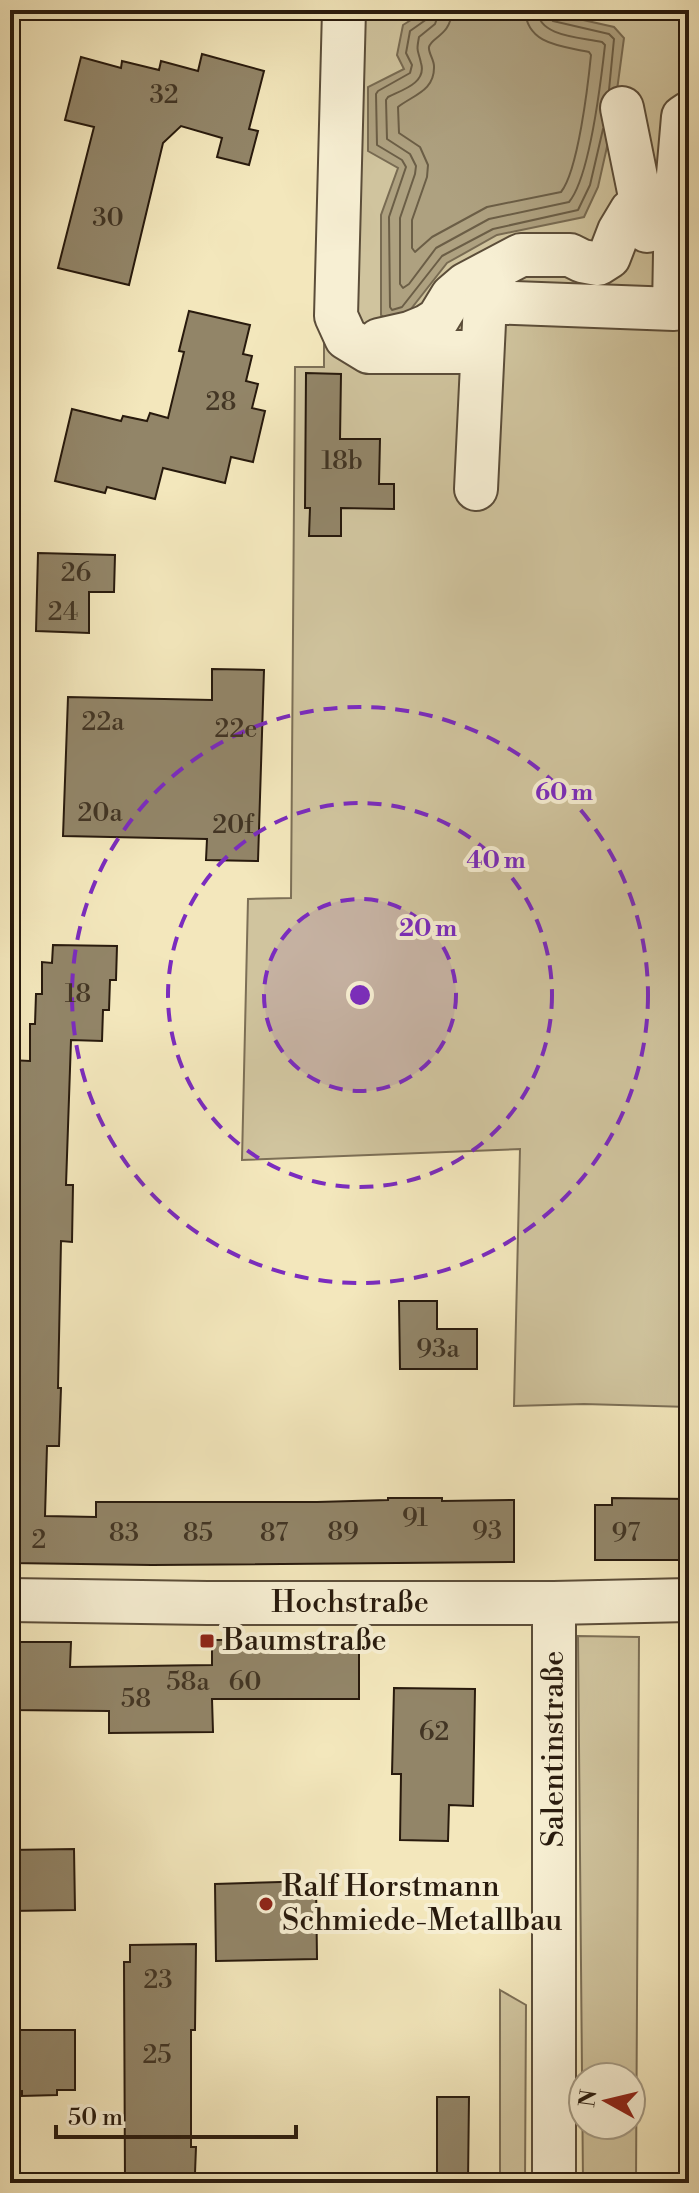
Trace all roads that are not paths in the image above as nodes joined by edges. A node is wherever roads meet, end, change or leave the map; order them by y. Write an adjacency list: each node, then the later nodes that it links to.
1 (344, 10): 6 (street)
2 (622, 108): 4 (street)
3 (689, 113): 5 (street)
4 (641, 203): 5 (street); 6 (street)
5 (650, 308): 7 (street)
6 (356, 344): 7 (street)
7 (482, 352): 8 (street)
8 (476, 489)
9 (10, 1600): 11 (street, Hochstraße)
10 (689, 1600): 11 (street, Hochstraße)
11 (554, 1603): 12 (street, Salentinstraße)
12 (554, 2183)

